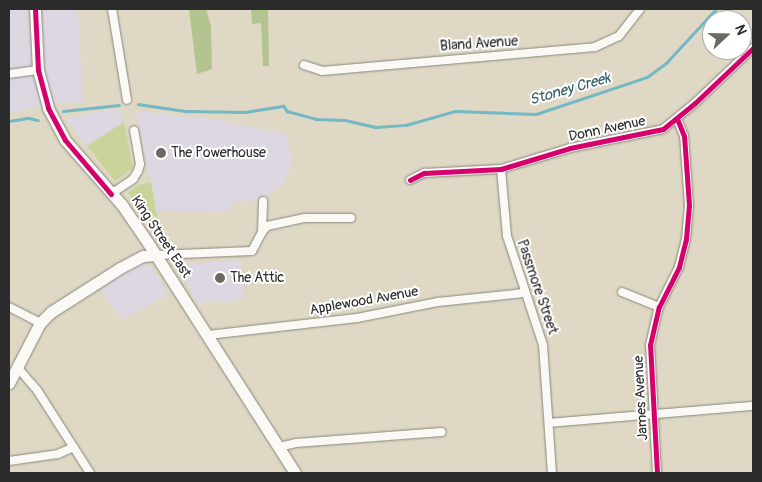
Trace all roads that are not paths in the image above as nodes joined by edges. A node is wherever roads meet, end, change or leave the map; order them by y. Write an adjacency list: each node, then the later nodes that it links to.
1 (35, 9): 6 (main road, King Street East)
2 (112, 9): 8 (street)
3 (640, 9): 5 (street, Bland Avenue)
4 (753, 48): 9 (street, Donn Avenue)
5 (304, 65)
6 (38, 70): 7 (street); 13 (main road, King Street East)
7 (9, 74)
8 (127, 100)
9 (677, 119): 11 (street, Donn Avenue); 21 (street, James Avenue)
10 (134, 131): 13 (street)
11 (501, 170): 12 (street, Donn Avenue); 19 (street, Passmore Street)
12 (410, 180)
13 (111, 194): 17 (main road, King Street East)
14 (262, 201): 16 (street)
15 (351, 218): 16 (street)
16 (262, 232): 17 (street)
17 (156, 256): 22 (main road); 23 (main road, King Street East)
18 (622, 292): 21 (street)
19 (524, 293): 23 (street, Applewood Avenue); 28 (street, Passmore Street)
20 (9, 307): 22 (street)
21 (659, 307): 27 (street, James Avenue)
22 (40, 323): 24 (main road)
23 (208, 335): 31 (main road, King Street East)
24 (17, 367): 25 (main road); 30 (street)
25 (9, 383)
26 (753, 406): 27 (street)
27 (653, 414): 28 (street); 36 (street, James Avenue)
28 (549, 423): 35 (street, Passmore Street)
29 (442, 432): 31 (street)
30 (74, 447): 32 (street); 33 (street)
31 (279, 447): 34 (main road, King Street East)
32 (9, 461)
33 (90, 473)
34 (295, 473)
35 (552, 473)
36 (657, 473)

